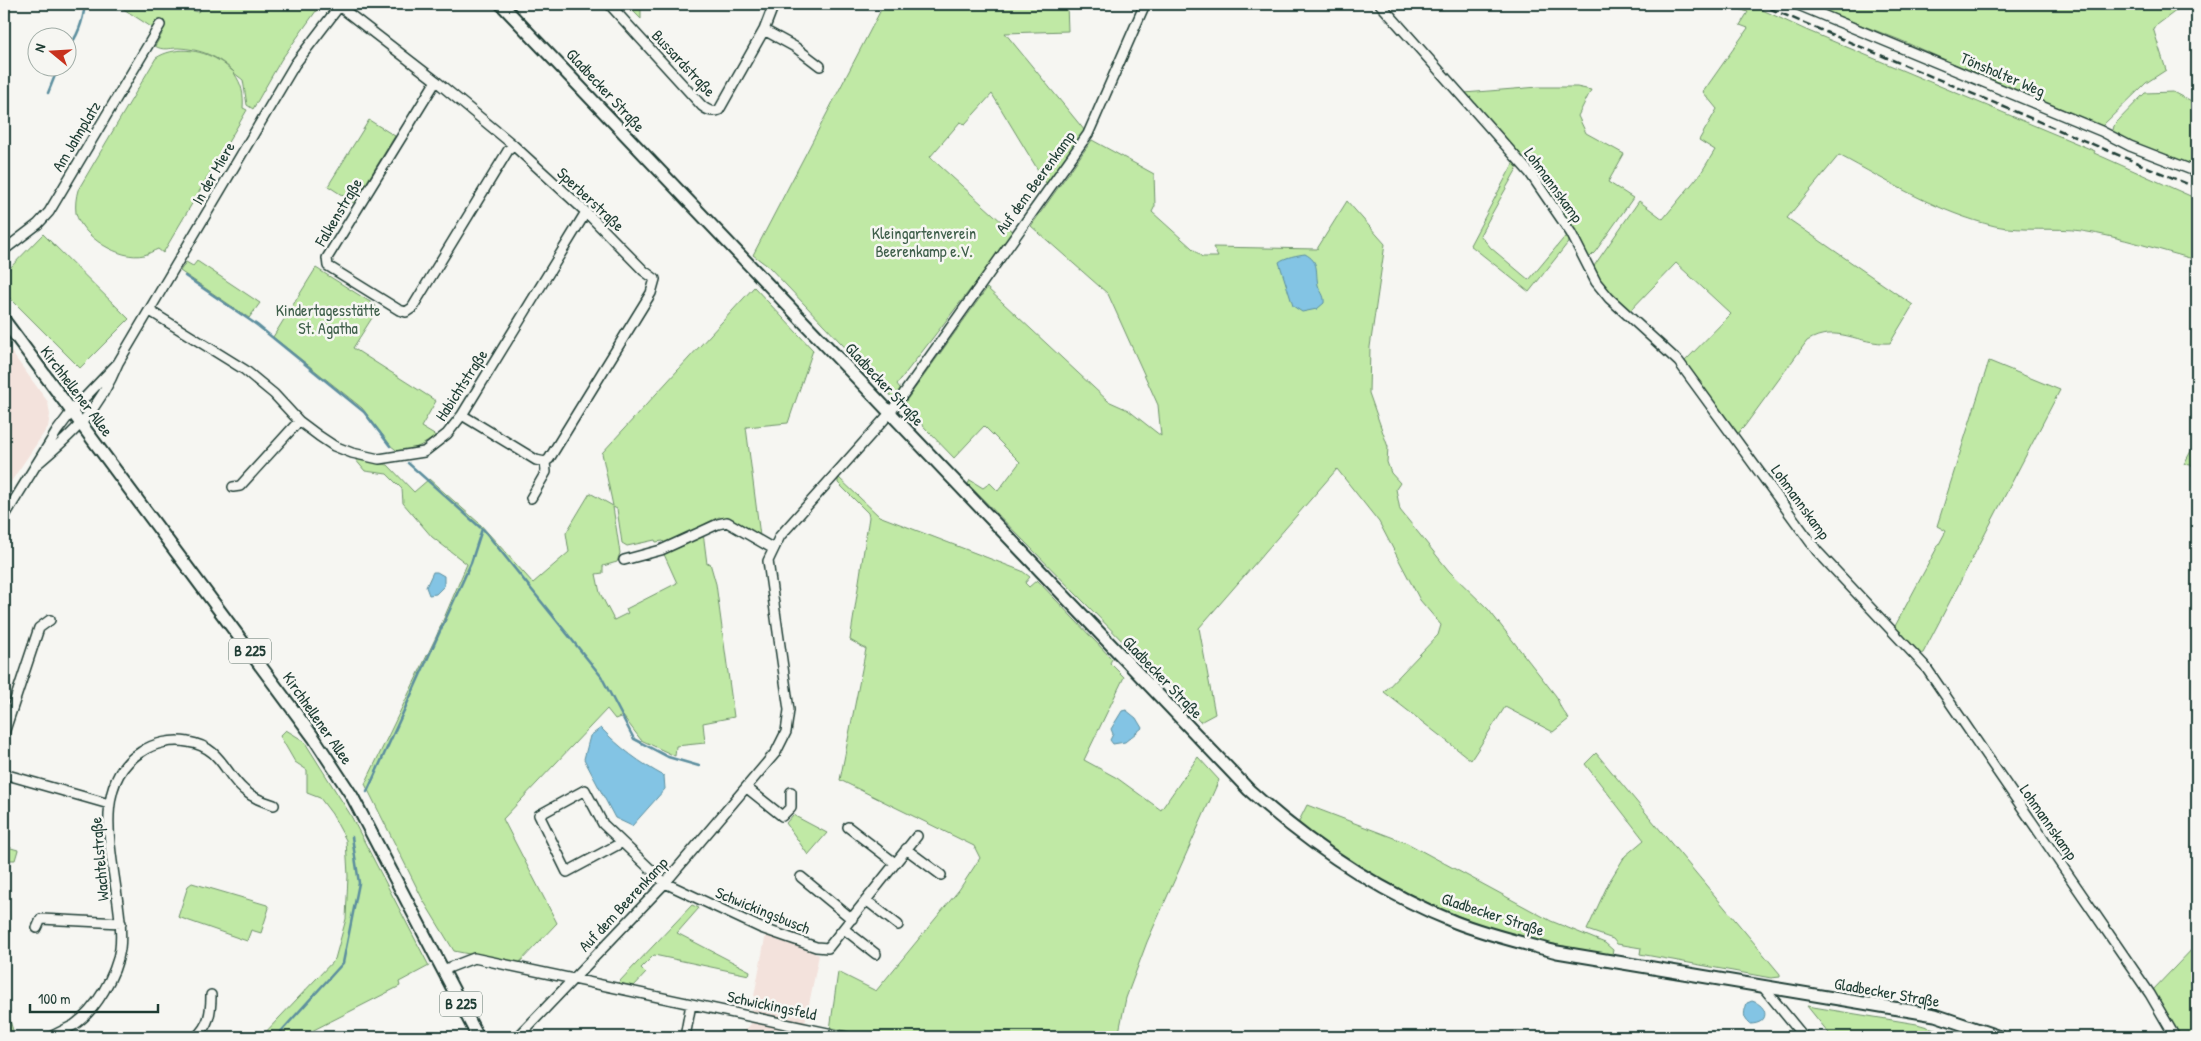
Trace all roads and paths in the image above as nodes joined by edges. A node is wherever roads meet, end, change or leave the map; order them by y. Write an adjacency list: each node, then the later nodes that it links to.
1 (501, 4): 20 (main road, Gladbecker Straße)
2 (609, 4): 9 (street, Bussardstraße)
3 (774, 4): 9 (street, Bussardstraße)
4 (1144, 4): 20 (street, Auf dem Beerenkamp)
5 (1380, 4): 66 (street, Lohmannskamp)
6 (1796, 4): 13 (street, Tönsholter Weg)
7 (340, 5): 11 (street, Sperberstraße); 16 (street, In der Miere)
8 (160, 24): 15 (street, Am Jahnplatz)
9 (764, 30): 10 (street)
10 (820, 66)
11 (436, 81): 12 (street, Sperberstraße); 12 (street, Falkenstraße)
12 (512, 144): 14 (street, Sperberstraße)
13 (2197, 172)
14 (586, 212): 21 (street, Habichtstraße); 24 (street, Sperberstraße)
15 (4, 250)
16 (150, 311): 18 (street, In der Miere); 22 (street, Habichtstraße)
17 (4, 320): 19 (main road, Kirchhellener Allee / B 225)
18 (118, 363): 19 (street, In der Miere); 23 (street, In der Miere)
19 (72, 411): 23 (main road, Kirchhellener Allee / B 225); 25 (street, In der Miere)
20 (890, 412): 29 (street, Auf dem Beerenkamp); 55 (main road, Gladbecker Straße)
21 (462, 415): 22 (street, Habichtstraße); 24 (street)
22 (299, 421): 26 (street)
23 (82, 424): 25 (street, In der Miere); 53 (main road, Kirchhellener Allee / B 225)
24 (545, 462): 27 (street, Sperberstraße)
25 (36, 465): 28 (street, In der Miere)
26 (233, 487)
27 (531, 498)
28 (4, 517)
29 (772, 548): 30 (street); 34 (street, Auf dem Beerenkamp)
30 (624, 560)
31 (50, 620): 32 (street)
32 (4, 733)
33 (4, 774): 36 (street)
34 (747, 788): 35 (street); 45 (street, Auf dem Beerenkamp)
35 (791, 792)
36 (109, 804): 37 (street, Wachtelstraße); 48 (street, Wachtelstraße)
37 (274, 805)
38 (848, 827): 42 (street)
39 (917, 836): 41 (street, Schwickingsbusch)
40 (621, 843): 40 (street); 45 (street)
41 (906, 849): 42 (street, Schwickingsbusch); 43 (street)
42 (895, 863): 46 (street, Schwickingsbusch)
43 (941, 875)
44 (801, 877): 47 (street)
45 (665, 883): 51 (street, Schwickingsbusch); 54 (street, Auf dem Beerenkamp)
46 (866, 900): 47 (street, Schwickingsbusch); 49 (street)
47 (852, 919): 51 (street, Schwickingsbusch)
48 (121, 923): 50 (street, Wachtelstraße); 58 (street, Wachtelstraße)
49 (898, 925)
50 (37, 928)
51 (844, 928): 52 (street)
52 (876, 954)
53 (443, 970): 54 (street, Schwickingsfeld); 60 (main road, Kirchhellener Allee / B 225)
54 (572, 980): 57 (street, Schwickingsfeld); 61 (street, Auf dem Beerenkamp)
55 (1763, 987): 64 (street); 65 (main road, Gladbecker Straße)
56 (211, 995): 59 (street)
57 (691, 1004): 62 (street); 63 (street, Schwickingsfeld)
58 (50, 1037)
59 (196, 1037)
60 (478, 1037)
61 (518, 1037)
62 (685, 1037)
63 (847, 1037)
64 (1804, 1037)
65 (2000, 1037)
66 (2176, 1037)

